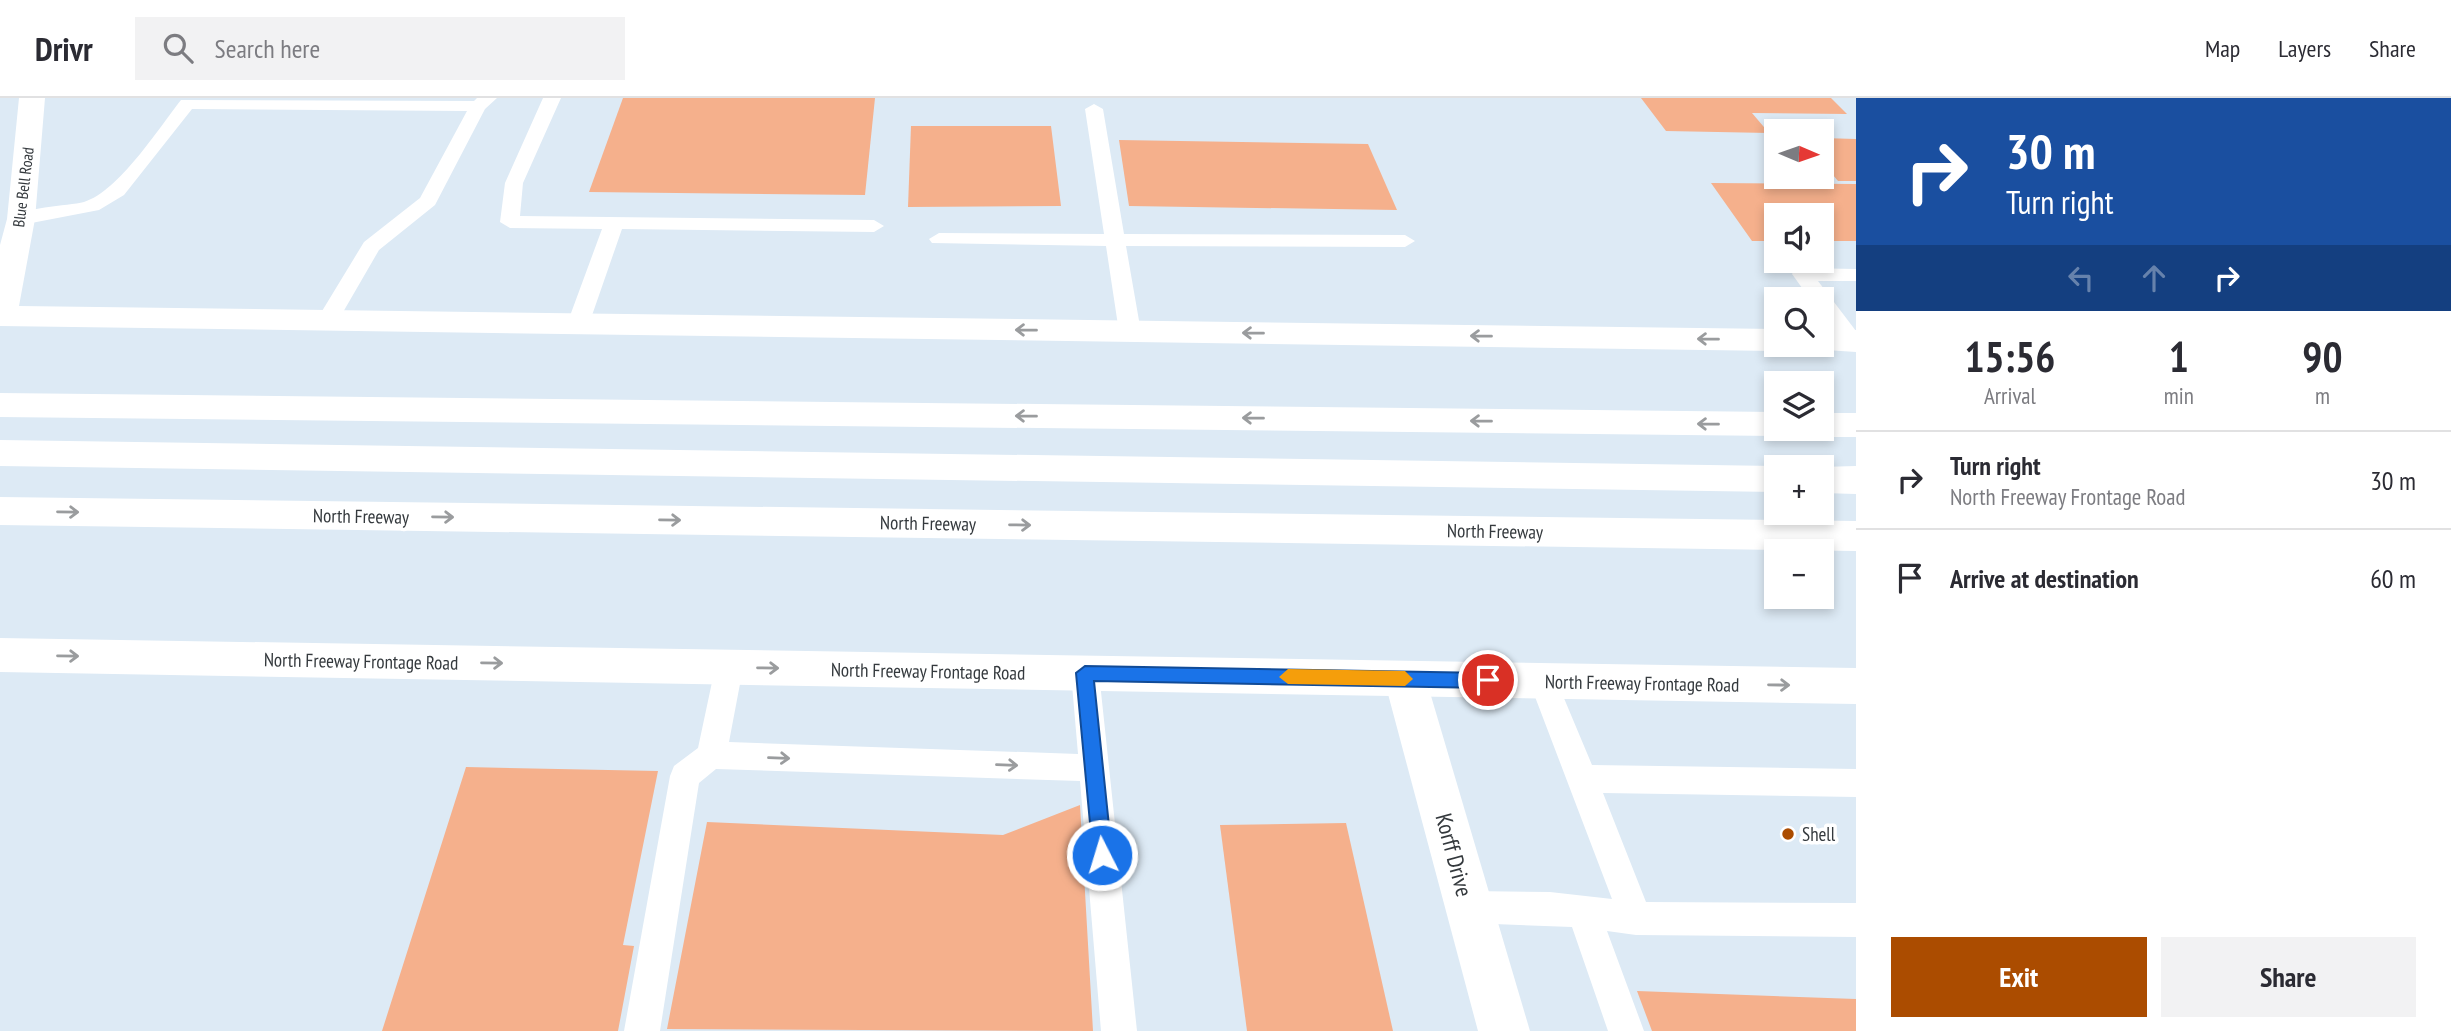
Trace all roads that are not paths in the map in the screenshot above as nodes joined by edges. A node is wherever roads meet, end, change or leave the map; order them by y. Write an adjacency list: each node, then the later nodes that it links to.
1 (32, 98): 6 (main road, Blue Bell Road)
2 (552, 98): 7 (lane)
3 (190, 101): 4 (lane); 6 (lane)
4 (483, 102): 15 (lane)
5 (1094, 110): 10 (lane)
6 (21, 219): 14 (main road, Blue Bell Road)
7 (614, 223): 8 (lane); 16 (lane)
8 (874, 226)
9 (939, 239): 10 (lane)
10 (1115, 241): 11 (lane); 18 (lane)
11 (1405, 241)
12 (1856, 275): 13 (lane)
13 (1812, 287)
14 (1, 316): 15 (main road)
15 (327, 321): 16 (main road)
16 (578, 324): 18 (main road, one-way to 16)
17 (1834, 324): 20 (lane)
18 (1130, 332): 19 (main road, one-way to 18)
19 (1764, 340)
20 (1843, 341)
21 (0, 405): 22 (main road, one-way to 21)
22 (1764, 424)
23 (1834, 425): 24 (main road)
24 (1856, 425)
25 (0, 453): 26 (main road)
26 (1764, 479)
27 (1834, 480): 28 (main road)
28 (1856, 480)
29 (0, 511): 30 (main road, North Freeway, one-way to 30)
30 (1856, 536)
31 (0, 655): 32 (main road, North Freeway Frontage Road, one-way to 32)
32 (729, 667): 33 (main road, North Freeway Frontage Road, one-way to 33); 37 (lane)
33 (1085, 673): 34 (main road, North Freeway Frontage Road); 38 (lane)
34 (1405, 679): 35 (main road, North Freeway Frontage Road); 41 (main road, Korff Drive)
35 (1543, 681): 36 (main road, North Freeway Frontage Road, one-way to 36); 39 (lane)
36 (1856, 686)
37 (711, 755): 38 (lane, one-way to 38); 45 (lane)
38 (1093, 768): 46 (lane)
39 (1583, 779): 40 (lane); 43 (lane)
40 (1856, 783)
41 (1468, 907): 42 (lane); 47 (main road, Korff Drive)
42 (1583, 912): 43 (lane); 48 (lane)
43 (1636, 918): 44 (lane)
44 (1856, 920)
45 (642, 1031)
46 (1119, 1031)
47 (1504, 1031)
48 (1626, 1031)

